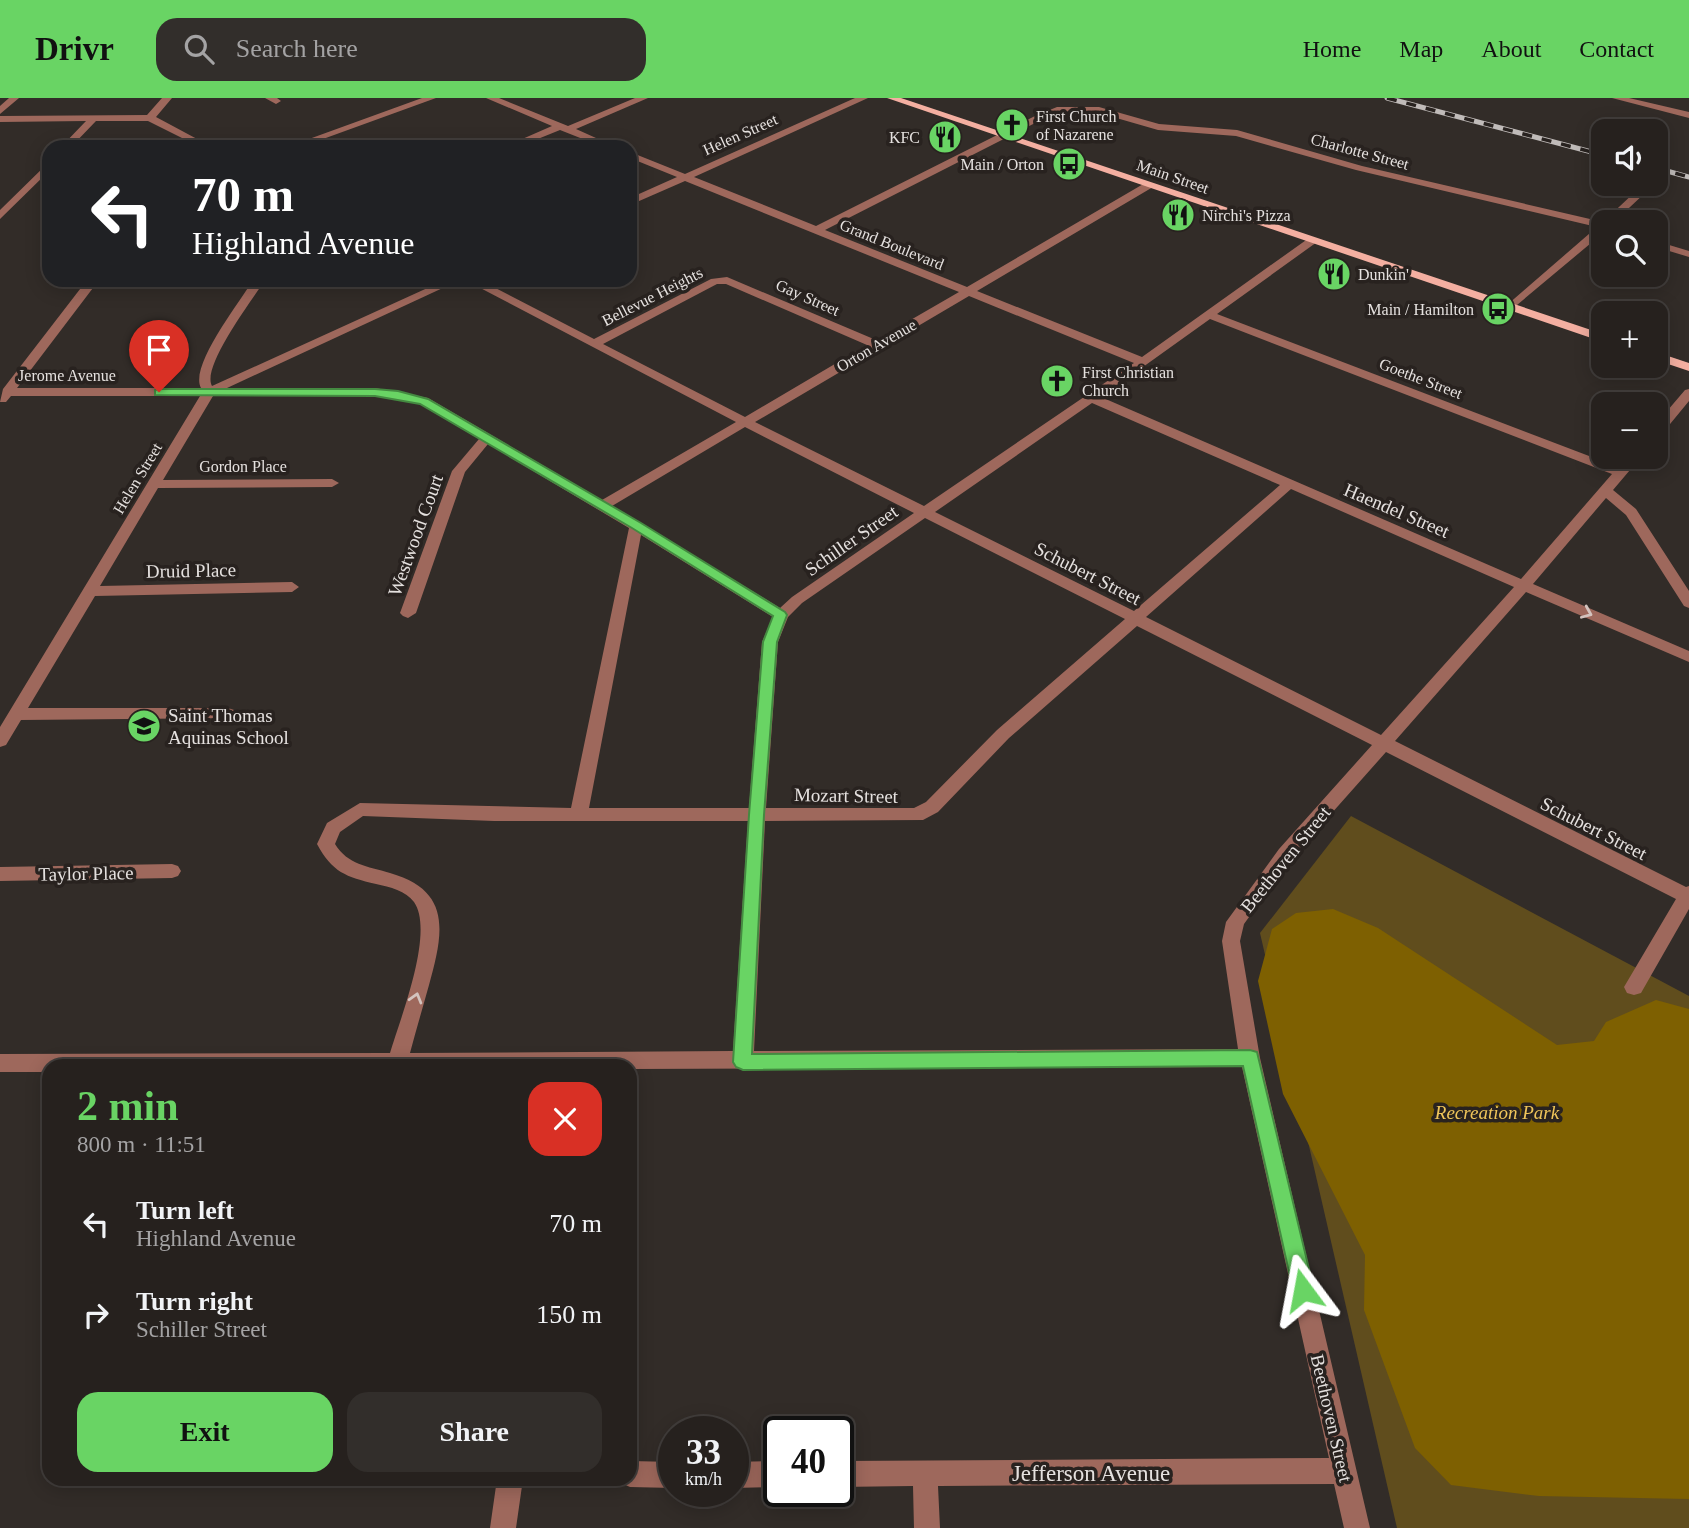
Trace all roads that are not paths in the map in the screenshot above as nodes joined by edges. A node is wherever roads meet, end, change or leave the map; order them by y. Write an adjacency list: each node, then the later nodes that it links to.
1 (14, 98): 11 (street)
2 (167, 98): 13 (street)
3 (431, 98): 20 (street)
4 (491, 98): 16 (street)
5 (643, 98): 16 (street)
6 (863, 98): 25 (street, Helen Street)
7 (892, 98): 10 (main road, Main Street)
8 (1617, 98): 9 (street)
9 (1628, 99): 12 (street)
10 (916, 103): 17 (main road, Main Street)
11 (0, 111)
12 (1689, 115)
13 (150, 118): 15 (street); 19 (street)
14 (0, 119): 15 (street)
15 (93, 119): 18 (street)
16 (565, 128): 21 (street); 22 (street)
17 (1004, 136): 26 (main road, Main Street); 31 (street, Charlotte Street); 32 (street, Charlotte Street)
18 (73, 140)
19 (193, 140)
20 (312, 140)
21 (530, 140)
22 (594, 140)
23 (637, 158): 25 (street, Grand Boulevard)
24 (42, 172): 30 (street)
25 (684, 178): 28 (street, Helen Street); 32 (street, Grand Boulevard)
26 (1149, 185): 34 (main road, Main Street); 42 (street, Orton Avenue)
27 (1637, 196): 29 (street)
28 (637, 199)
29 (1621, 210)
30 (0, 216)
31 (1591, 224)
32 (816, 230): 42 (street, Grand Boulevard)
33 (1591, 237): 43 (street)
34 (1313, 240): 43 (main road, Main Street); 44 (street, Schiller Street)
35 (1668, 248): 36 (street)
36 (1689, 254)
37 (727, 280): 46 (street, Bellevue Heights); 47 (street, Gay Street)
38 (88, 287): 53 (street)
39 (255, 287): 51 (street)
40 (439, 287): 51 (street)
41 (484, 287): 46 (street, Schubert Street)
42 (968, 291): 47 (street, Orton Avenue); 49 (street, Grand Boulevard)
43 (1511, 307): 45 (main road, Main Street)
44 (1209, 315): 49 (street, Schiller Street); 59 (street, Goethe Street)
45 (1591, 334)
46 (593, 344): 56 (street, Schubert Street)
47 (876, 345): 56 (street, Orton Avenue)
48 (1668, 359): 50 (main road)
49 (1143, 362): 54 (street, Schiller Street)
50 (1689, 367)
51 (209, 392): 53 (street, Jerome Avenue); 57 (street, Jerome Avenue); 61 (street, Helen Street)
52 (1689, 393): 55 (street)
53 (4, 397)
54 (1090, 397): 62 (street, Haendel Street); 65 (street, Schiller Street)
55 (1668, 418)
56 (745, 422): 64 (street, Orton Avenue); 65 (street, Schubert Street)
57 (486, 439): 64 (street, Jerome Avenue); 71 (street, Westwood Court)
58 (1624, 469): 59 (street, Beethoven Street)
59 (1620, 473): 63 (street, Beethoven Street)
60 (332, 483): 61 (street, Gordon Place)
61 (154, 484): 69 (street, Helen Street)
62 (1289, 484): 67 (street, Haendel Street); 73 (street, Mozart Street)
63 (1605, 491): 67 (street, Beethoven Street); 70 (street)
64 (602, 506): 66 (street, Jerome Avenue)
65 (925, 512): 72 (street, Schiller Street); 73 (street, Schubert Street)
66 (636, 526): 72 (street, Jerome Avenue); 79 (street)
67 (1524, 586): 74 (street, Haendel Street, one-way to 74); 78 (street, Beethoven Street)
68 (292, 587): 69 (street, Druid Place)
69 (90, 591): 75 (street, Helen Street)
70 (1689, 603)
71 (408, 613)
72 (780, 615): 80 (street)
73 (1136, 619): 78 (street, Schubert Street); 80 (street, Mozart Street)
74 (1689, 657)
75 (16, 714): 76 (street); 77 (street, Helen Street)
76 (228, 714)
77 (0, 741)
78 (1384, 744): 83 (street, Schubert Street); 85 (street, Beethoven Street)
79 (579, 813): 80 (street, Mozart Street); 86 (street, Mozart Street, one-way to 79)
80 (757, 815): 87 (street)
81 (172, 871): 82 (street, Taylor Place)
82 (0, 874)
83 (1688, 896): 84 (street)
84 (1634, 986)
85 (1250, 1058): 87 (street); 91 (street, Beethoven Street)
86 (398, 1059)
87 (743, 1062): 90 (street)
88 (0, 1063): 89 (street)
89 (42, 1063)
90 (637, 1063)
91 (1344, 1471): 94 (street, Jefferson Avenue); 99 (street, Beethoven Street)
92 (637, 1474): 95 (street)
93 (854, 1474): 94 (street, Jefferson Avenue)
94 (925, 1474): 98 (street)
95 (658, 1475)
96 (509, 1486): 97 (street)
97 (503, 1528)
98 (928, 1528)
99 (1357, 1528)

